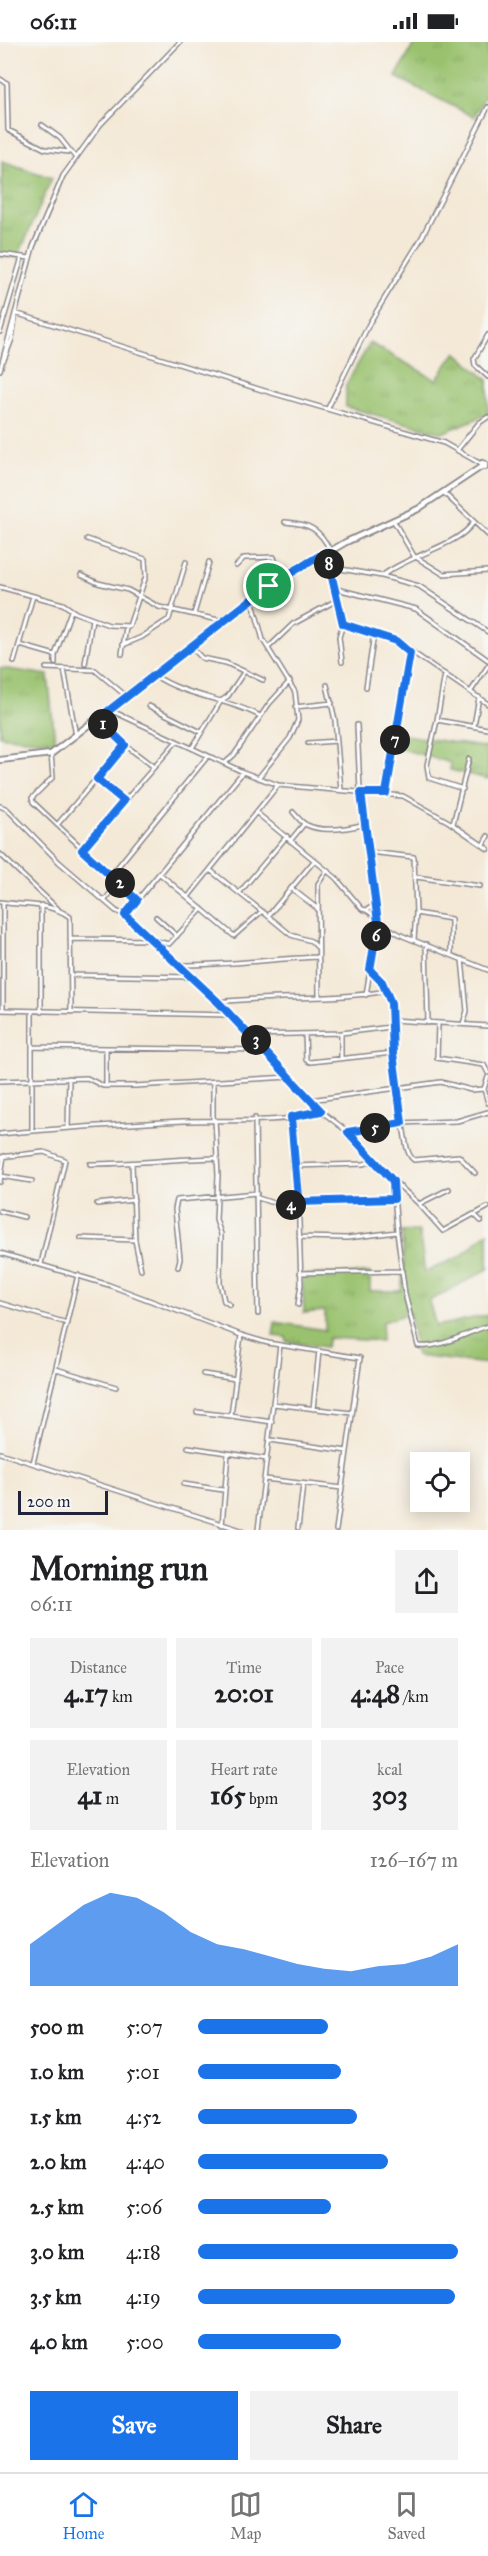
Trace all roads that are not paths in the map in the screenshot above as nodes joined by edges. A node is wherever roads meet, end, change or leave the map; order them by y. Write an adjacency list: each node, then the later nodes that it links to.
1 (180, 42): 6 (street)
2 (0, 80): 5 (street)
3 (488, 107): 15 (street)
4 (42, 125): 5 (street)
5 (69, 152): 6 (street)
6 (75, 157): 9 (street)
7 (0, 254): 8 (street)
8 (22, 257): 9 (street); 11 (street)
9 (30, 258): 10 (street)
10 (15, 314): 13 (street); 15 (street)
11 (0, 332)
12 (488, 335): 14 (street)
13 (0, 370)
14 (488, 377)
15 (328, 408): 17 (street)
16 (488, 417): 17 (street)
17 (458, 449): 18 (street)
18 (485, 465): 19 (street)
19 (444, 493): 20 (street); 22 (street)
20 (393, 519): 25 (street); 26 (street)
21 (285, 522): 25 (street)
22 (473, 523): 23 (street); 26 (street)
23 (488, 535)
24 (87, 539): 38 (street)
25 (328, 551): 30 (street); 34 (street)
26 (414, 556): 31 (street); 33 (street)
27 (186, 562): 42 (street)
28 (209, 562): 43 (street)
29 (236, 566): 34 (street)
30 (329, 567): 33 (street); 36 (street)
31 (488, 571)
32 (81, 575): 38 (street)
33 (382, 576): 48 (street)
34 (280, 580): 39 (street)
35 (0, 587): 37 (street)
36 (333, 588): 40 (street); 57 (street)
37 (33, 596): 41 (street); 50 (street)
38 (139, 598): 42 (street); 47 (street)
39 (252, 599): 45 (street); 53 (street)
40 (337, 600): 46 (street); 53 (street)
41 (71, 611): 44 (street); 56 (street)
42 (173, 612): 43 (street); 51 (street)
43 (194, 614): 45 (street)
44 (92, 619): 47 (street); 61 (street)
45 (224, 622): 52 (street)
46 (343, 624): 49 (street); 59 (street)
47 (126, 627): 51 (street)
48 (488, 632)
49 (374, 634): 54 (street); 71 (street)
50 (20, 645): 56 (street); 58 (street)
51 (123, 645): 55 (street)
52 (192, 648): 65 (street); 67 (street)
53 (268, 648): 69 (street)
54 (410, 653): 66 (street); 107 (street)
55 (122, 654)
56 (55, 655): 60 (street)
57 (488, 660)
58 (14, 662)
59 (342, 662)
60 (55, 663)
61 (85, 664)
62 (488, 666): 72 (street)
63 (46, 668): 64 (street)
64 (64, 669): 73 (street); 88 (street)
65 (244, 672): 68 (street); 75 (street)
66 (446, 674): 72 (street); 83 (street)
67 (154, 675): 73 (street); 75 (street)
68 (263, 680)
69 (290, 681): 79 (street); 81 (street)
70 (327, 685): 76 (street)
71 (366, 687)
72 (471, 691): 74 (street)
73 (126, 696): 80 (street)
74 (479, 697): 77 (street); 85 (street)
75 (221, 701): 81 (street); 87 (street)
76 (332, 703): 79 (street); 89 (street)
77 (488, 704)
78 (149, 706): 87 (street)
79 (295, 707): 101 (street)
80 (110, 710): 82 (street); 90 (street)
81 (260, 716): 98 (street)
82 (98, 719): 88 (street); 92 (street)
83 (437, 720): 85 (street); 104 (street)
84 (357, 725): 106 (street)
85 (474, 726): 86 (street)
86 (488, 729)
87 (202, 733): 93 (street)
88 (76, 737): 94 (street)
89 (337, 741): 91 (street); 105 (street)
90 (177, 742): 93 (street); 99 (street)
91 (308, 743)
92 (125, 745): 99 (street); 102 (street)
93 (192, 748): 95 (street)
94 (51, 754): 97 (street); 115 (street)
95 (208, 756): 98 (street); 128 (street)
96 (469, 759): 104 (street)
97 (0, 760)
98 (225, 763): 100 (street)
99 (154, 767): 108 (street)
100 (243, 772): 101 (street); 127 (street)
101 (258, 778): 103 (street)
102 (97, 779): 108 (street); 115 (street)
103 (278, 785): 105 (street); 111 (street)
104 (463, 789): 114 (street)
105 (341, 790): 106 (street)
106 (361, 793): 107 (street); 113 (street)
107 (386, 793): 114 (street)
108 (124, 801): 121 (street)
109 (0, 806): 135 (street)
110 (293, 812): 112 (street)
111 (258, 814): 116 (street); 125 (street)
112 (304, 824): 113 (street); 118 (street)
113 (366, 824): 122 (street)
114 (453, 824): 119 (street)
115 (57, 825): 121 (street)
116 (287, 836): 118 (street); 133 (street)
117 (488, 836): 119 (street)
118 (290, 841): 124 (street)
119 (483, 845): 120 (street)
120 (488, 849)
121 (82, 850): 128 (street)
122 (369, 852): 129 (street); 141 (street)
123 (0, 854): 142 (street)
124 (314, 861): 126 (street); 132 (street)
125 (210, 870): 133 (street); 134 (street)
126 (326, 872): 138 (street); 145 (street)
127 (160, 874): 134 (street); 136 (street)
128 (111, 875): 130 (street)
129 (416, 877): 131 (street); 147 (street)
130 (119, 882): 135 (street); 136 (street)
131 (480, 886)
132 (291, 888): 140 (street); 149 (street)
133 (240, 892): 146 (street)
134 (188, 897): 143 (street)
135 (105, 900): 148 (street)
136 (137, 900): 148 (street)
137 (2, 902): 139 (street); 177 (street)
138 (318, 902): 140 (street); 144 (street)
139 (40, 905): 142 (street); 179 (street)
140 (313, 905): 144 (street)
141 (376, 905): 145 (street); 151 (street)
142 (58, 909): 156 (street)
143 (202, 909): 146 (street); 155 (street)
144 (318, 909): 154 (street)
145 (366, 910): 151 (street)
146 (259, 912): 149 (street)
147 (416, 913): 158 (street); 163 (street)
148 (125, 915): 153 (street)
149 (268, 916): 160 (street)
150 (156, 917): 155 (street)
151 (377, 917): 152 (street)
152 (378, 922): 158 (street); 169 (street)
153 (143, 931): 157 (street); 159 (street)
154 (317, 934): 160 (street); 162 (street)
155 (177, 936): 159 (street)
156 (70, 939): 157 (street); 171 (street)
157 (141, 939): 159 (street)
158 (414, 939): 161 (street)
159 (152, 940): 167 (street)
160 (311, 941): 162 (street)
161 (426, 944): 163 (street); 183 (street)
162 (318, 948): 164 (street)
163 (450, 953): 165 (street)
164 (318, 957): 167 (street); 174 (street)
165 (462, 959): 166 (street); 168 (street)
166 (467, 962): 168 (street); 170 (street)
167 (178, 965): 172 (street)
168 (463, 968): 185 (street)
169 (370, 970): 173 (street); 175 (street)
170 (488, 970)
171 (71, 975): 172 (street); 180 (street)
172 (187, 975): 176 (street)
173 (386, 991): 175 (street); 182 (street)
174 (319, 995): 175 (street); 176 (street)
175 (366, 995)
176 (218, 1002): 181 (street)
177 (1, 1010): 178 (street)
178 (32, 1012): 179 (street); 193 (street)
179 (41, 1012): 180 (street)
180 (72, 1012): 181 (street)
181 (229, 1015): 190 (street)
182 (392, 1020): 183 (street); 187 (street)
183 (428, 1023): 184 (street)
184 (438, 1024): 185 (street); 198 (street)
185 (463, 1024): 186 (street)
186 (488, 1026)
187 (390, 1029): 188 (street); 196 (street)
188 (341, 1033): 189 (street); 197 (street)
189 (305, 1034): 191 (street); 197 (street)
190 (250, 1035): 191 (street); 192 (street)
191 (256, 1035): 192 (street)
192 (255, 1040): 195 (street)
193 (32, 1047): 194 (street); 201 (street)
194 (106, 1049): 195 (street); 204 (street)
195 (261, 1049): 199 (street)
196 (393, 1053): 197 (street); 205 (street)
197 (341, 1058)
198 (488, 1075): 206 (street)
199 (289, 1077): 203 (street); 208 (street)
200 (69, 1078): 201 (street); 204 (street); 217 (street)
201 (33, 1079): 202 (street); 218 (street)
202 (0, 1081)
203 (213, 1083): 204 (street); 215 (street)
204 (106, 1086)
205 (398, 1089): 206 (street); 207 (street); 216 (street)
206 (484, 1089): 209 (street)
207 (316, 1098): 208 (street); 210 (street)
208 (310, 1100): 210 (street)
209 (488, 1103)
210 (314, 1104): 211 (street)
211 (321, 1111): 213 (street); 219 (street)
212 (488, 1112): 216 (street)
213 (291, 1117): 214 (street); 226 (street)
214 (255, 1118): 215 (street); 235 (street)
215 (214, 1120): 217 (street); 222 (street)
216 (402, 1123): 219 (street); 227 (street)
217 (68, 1128): 218 (street)
218 (32, 1131): 220 (street)
219 (348, 1132): 223 (street)
220 (0, 1134)
221 (2, 1157): 228 (street); 254 (street)
222 (216, 1158): 225 (street); 233 (street)
223 (372, 1161): 226 (street); 229 (street)
224 (90, 1164): 225 (street)
225 (132, 1164): 238 (street)
226 (293, 1166): 240 (street)
227 (475, 1173)
228 (1, 1176): 230 (street); 231 (street)
229 (393, 1181): 237 (street); 242 (street)
230 (0, 1182)
231 (32, 1182)
232 (449, 1189): 242 (street)
233 (218, 1192): 234 (street); 236 (street)
234 (223, 1195): 235 (street); 236 (street)
235 (257, 1195): 239 (street); 263 (street)
236 (217, 1198): 255 (street); 261 (street)
237 (394, 1199): 240 (street); 249 (street)
238 (134, 1200): 241 (street); 252 (street)
239 (289, 1203): 240 (street); 244 (street)
240 (298, 1203): 244 (street)
241 (97, 1204)
242 (419, 1204): 246 (street)
243 (488, 1207): 246 (street)
244 (297, 1209): 250 (street)
245 (0, 1211): 247 (street)
246 (476, 1214): 248 (street)
247 (24, 1217)
248 (481, 1221)
249 (397, 1232): 250 (street); 257 (street)
250 (299, 1237): 258 (street)
251 (81, 1238): 252 (street)
252 (135, 1240): 256 (street)
253 (0, 1252): 254 (street)
254 (41, 1264): 259 (street)
255 (178, 1267)
256 (141, 1270)
257 (403, 1271): 258 (street); 265 (street)
258 (300, 1273): 262 (street)
259 (78, 1275): 264 (street); 266 (street)
260 (0, 1303): 264 (street)
261 (230, 1305)
262 (298, 1305)
263 (258, 1314)
264 (67, 1323): 269 (street)
265 (488, 1326)
266 (241, 1335): 267 (street); 271 (street)
267 (280, 1345): 268 (street); 273 (street)
268 (319, 1351): 274 (street); 276 (street)
269 (56, 1369): 272 (street); 285 (street)
270 (203, 1374): 271 (street)
271 (236, 1379): 277 (street)
272 (116, 1387)
273 (273, 1404): 274 (street); 278 (street)
274 (313, 1409): 276 (street)
275 (197, 1412): 277 (street)
276 (352, 1413): 281 (street)
277 (231, 1416): 278 (street)
278 (272, 1422): 279 (street)
279 (270, 1440): 281 (street); 284 (street)
280 (188, 1447): 283 (street)
281 (347, 1451): 289 (street)
282 (0, 1453): 285 (street)
283 (228, 1454): 284 (street); 290 (street)
284 (267, 1458): 286 (street)
285 (33, 1463): 291 (street)
286 (265, 1479): 288 (street); 294 (street)
287 (183, 1484): 290 (street)
288 (303, 1484): 289 (street); 292 (street)
289 (342, 1488): 295 (street)
290 (223, 1491): 291 (street)
291 (222, 1525): 293 (street)
292 (298, 1528)
293 (240, 1530)
294 (258, 1530)
295 (336, 1530)

